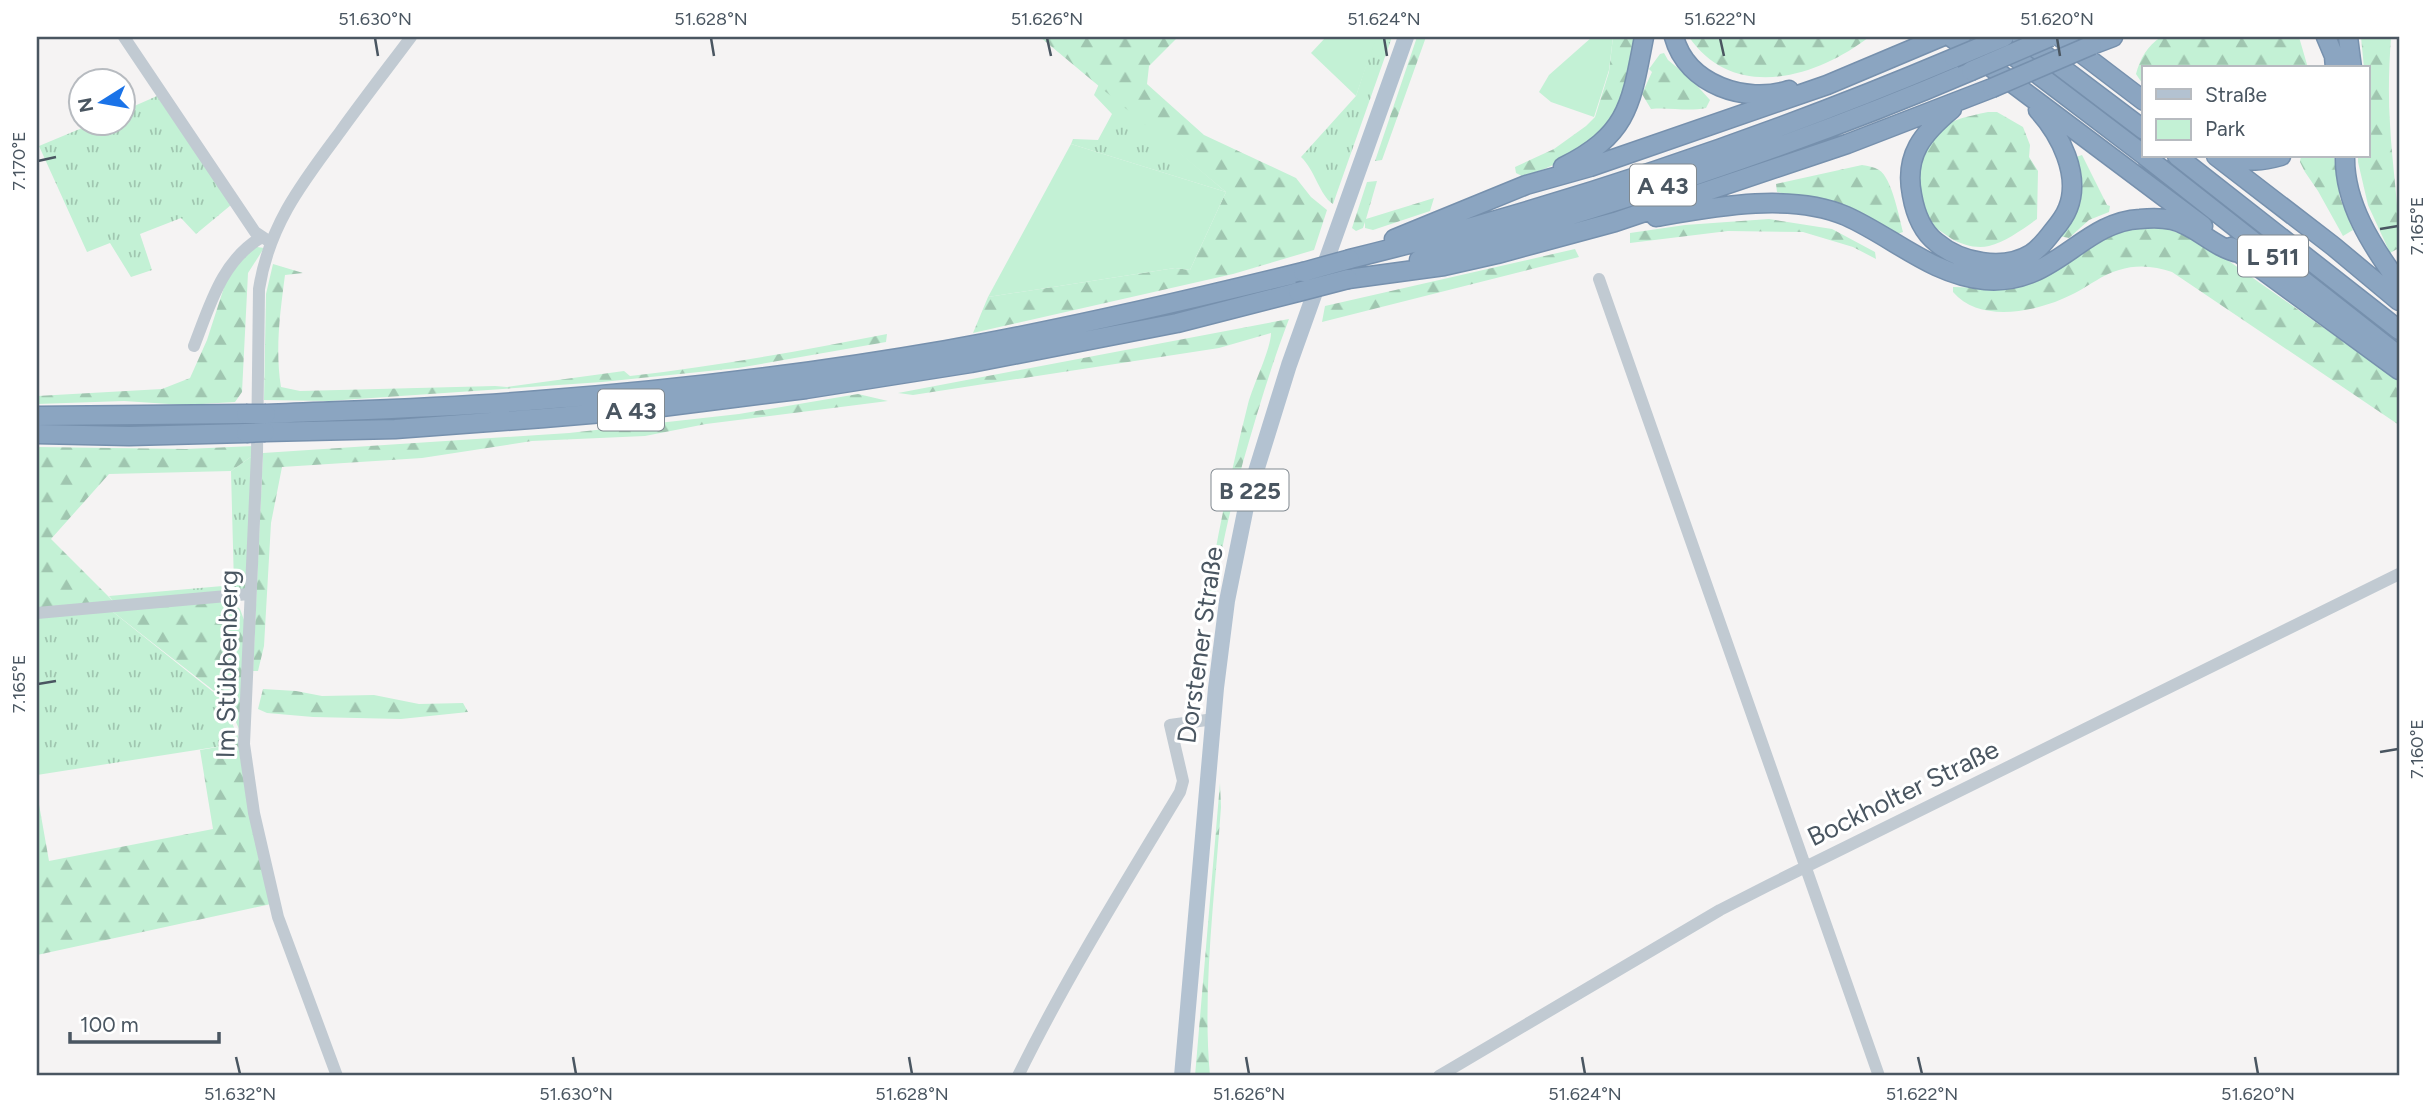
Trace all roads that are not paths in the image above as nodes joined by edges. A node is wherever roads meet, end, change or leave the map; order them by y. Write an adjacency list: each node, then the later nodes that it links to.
1 (124, 37): 32 (street)
2 (411, 37): 32 (street, Im Stübbenberg)
3 (1406, 37): 48 (main road, Dorstener Straße / B 225)
4 (1644, 37): 30 (highway)
5 (1674, 37): 16 (highway)
6 (1951, 37): 19 (highway)
7 (1989, 37): 23 (highway, L 511)
8 (2004, 37): 34 (highway, A 43, bridge)
9 (2021, 37): 22 (highway)
10 (2050, 37): 35 (highway, A 43, bridge)
11 (2060, 37): 21 (highway)
12 (2113, 37): 20 (highway, bridge)
13 (2326, 37): 17 (highway)
14 (2348, 37): 18 (highway)
15 (1937, 38): 16 (highway)
16 (1909, 51): 30 (highway)
17 (2335, 66)
18 (2353, 66)
19 (2020, 89): 20 (highway); 33 (highway)
20 (1967, 98): 31 (highway)
21 (2142, 99)
22 (2142, 128)
23 (2142, 153)
24 (2149, 158): 41 (highway, L 511)
25 (2180, 158): 39 (highway, L 511)
26 (2219, 158): 38 (highway)
27 (2235, 158): 28 (highway)
28 (2273, 158)
29 (2345, 158): 37 (highway)
30 (1526, 185): 34 (highway)
31 (1615, 222): 33 (highway); 35 (highway)
32 (266, 239): 40 (street, Im Stübbenberg); 46 (street, Im Stübbenberg)
33 (2239, 253): 42 (highway)
34 (1350, 259): 43 (highway, A 43, bridge)
35 (1348, 279): 44 (highway, A 43, bridge)
36 (1600, 279): 49 (street)
37 (2399, 283)
38 (2399, 301)
39 (2399, 330)
40 (194, 346)
41 (2399, 356)
42 (2399, 370)
43 (37, 416)
44 (37, 434)
45 (2399, 574): 49 (street, Bockholter Straße)
46 (250, 594): 47 (street); 50 (street, Im Stübbenberg)
47 (37, 613)
48 (1214, 719): 51 (street); 52 (main road, Dorstener Straße / B 225)
49 (1804, 868): 53 (street, Bockholter Straße); 54 (street)
50 (337, 1076)
51 (1018, 1076)
52 (1182, 1076)
53 (1439, 1076)
54 (1879, 1076)

